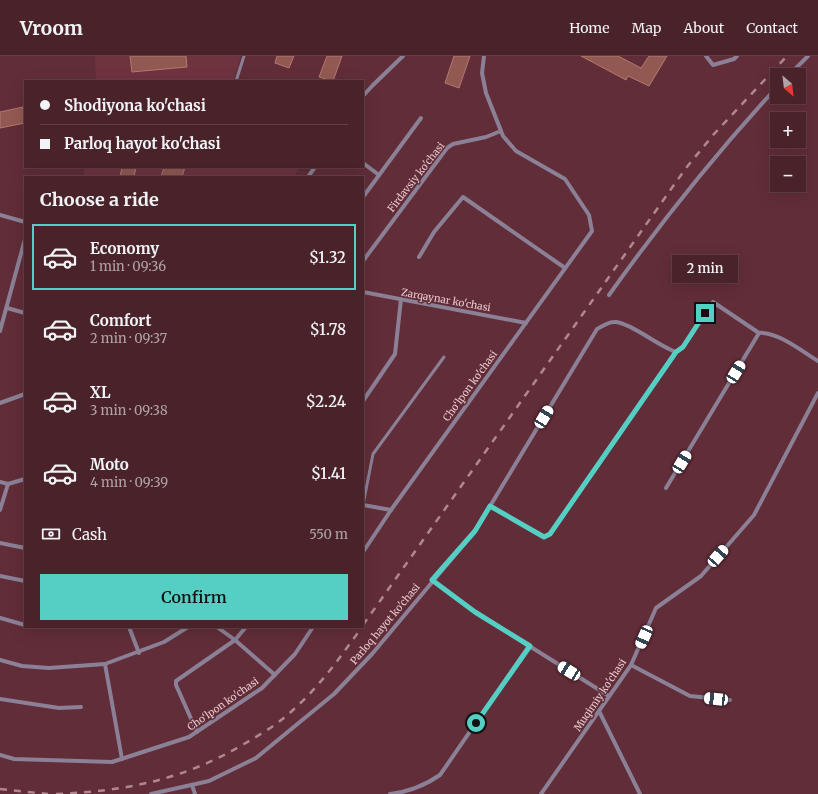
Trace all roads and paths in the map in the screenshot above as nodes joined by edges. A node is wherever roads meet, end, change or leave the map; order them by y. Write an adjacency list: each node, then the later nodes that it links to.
1 (244, 56): 8 (lane)
2 (403, 56): 10 (street)
3 (484, 56): 12 (street)
4 (706, 56): 5 (street)
5 (737, 56)
6 (808, 56): 7 (street)
7 (796, 68)
8 (236, 80)
9 (770, 94): 23 (street)
10 (364, 95)
11 (421, 118): 14 (street)
12 (501, 131): 20 (street, Firdavsiy ko'chasi); 21 (street, Cho‘lpon ko'chasi)
13 (364, 164): 14 (street)
14 (379, 175): 15 (street)
15 (364, 196)
16 (0, 215): 17 (street)
17 (24, 222)
18 (24, 243): 25 (street)
19 (419, 257): 21 (street)
20 (364, 260)
21 (565, 268): 27 (street, Cho‘lpon ko'chasi)
22 (364, 292): 24 (street, Zarqaynar ko'chasi)
23 (609, 294)
24 (402, 300): 27 (street, Zarqaynar ko'chasi); 35 (street)
25 (7, 308): 26 (street); 28 (street)
26 (24, 313)
27 (526, 323): 45 (street, Cho‘lpon ko'chasi)
28 (0, 331)
29 (759, 333): 30 (street); 32 (street); 40 (street)
30 (676, 352): 43 (street); 43 (street, Parloq hayot ko'chasi)
31 (444, 357): 41 (lane)
32 (818, 361)
33 (818, 393): 64 (street, Muqimiy ko'chasi)
34 (24, 394): 36 (street)
35 (364, 400)
36 (0, 403)
37 (24, 479): 39 (street)
38 (0, 482): 39 (street)
39 (8, 484): 44 (street)
40 (666, 488)
41 (364, 500)
42 (364, 505): 45 (street)
43 (490, 506): 50 (street, Parloq hayot ko'chasi)
44 (0, 510)
45 (391, 510): 48 (street, Cho‘lpon ko'chasi)
46 (0, 543): 47 (street)
47 (24, 548)
48 (364, 550)
49 (0, 576): 51 (street)
50 (432, 580): 60 (street); 74 (street, Parloq hayot ko'chasi)
51 (24, 581)
52 (0, 618): 53 (street)
53 (24, 625)
54 (129, 628): 61 (street)
55 (186, 628): 61 (street)
56 (218, 628): 59 (street)
57 (245, 628): 59 (street)
58 (311, 628): 65 (street, Cho‘lpon ko'chasi)
59 (235, 640): 65 (street); 71 (street)
60 (530, 646): 66 (street); 77 (street)
61 (139, 653): 63 (street)
62 (0, 660): 63 (street)
63 (105, 664): 73 (street)
64 (631, 665): 66 (street, Muqimiy ko'chasi); 68 (street)
65 (275, 675): 71 (street, Cho‘lpon ko'chasi)
66 (609, 696): 70 (street, Muqimiy ko'chasi)
67 (0, 699): 69 (street)
68 (730, 700)
69 (81, 707)
70 (599, 711): 78 (street, Muqimiy ko'chasi); 79 (street)
71 (197, 732): 73 (street, Cho‘lpon ko'chasi)
72 (0, 755): 73 (street, Cho‘lpon ko'chasi)
73 (122, 759)
74 (192, 785): 75 (street, Parloq hayot ko'chasi); 76 (street)
75 (151, 794)
76 (195, 794)
77 (390, 794)
78 (541, 794)
79 (640, 794)

